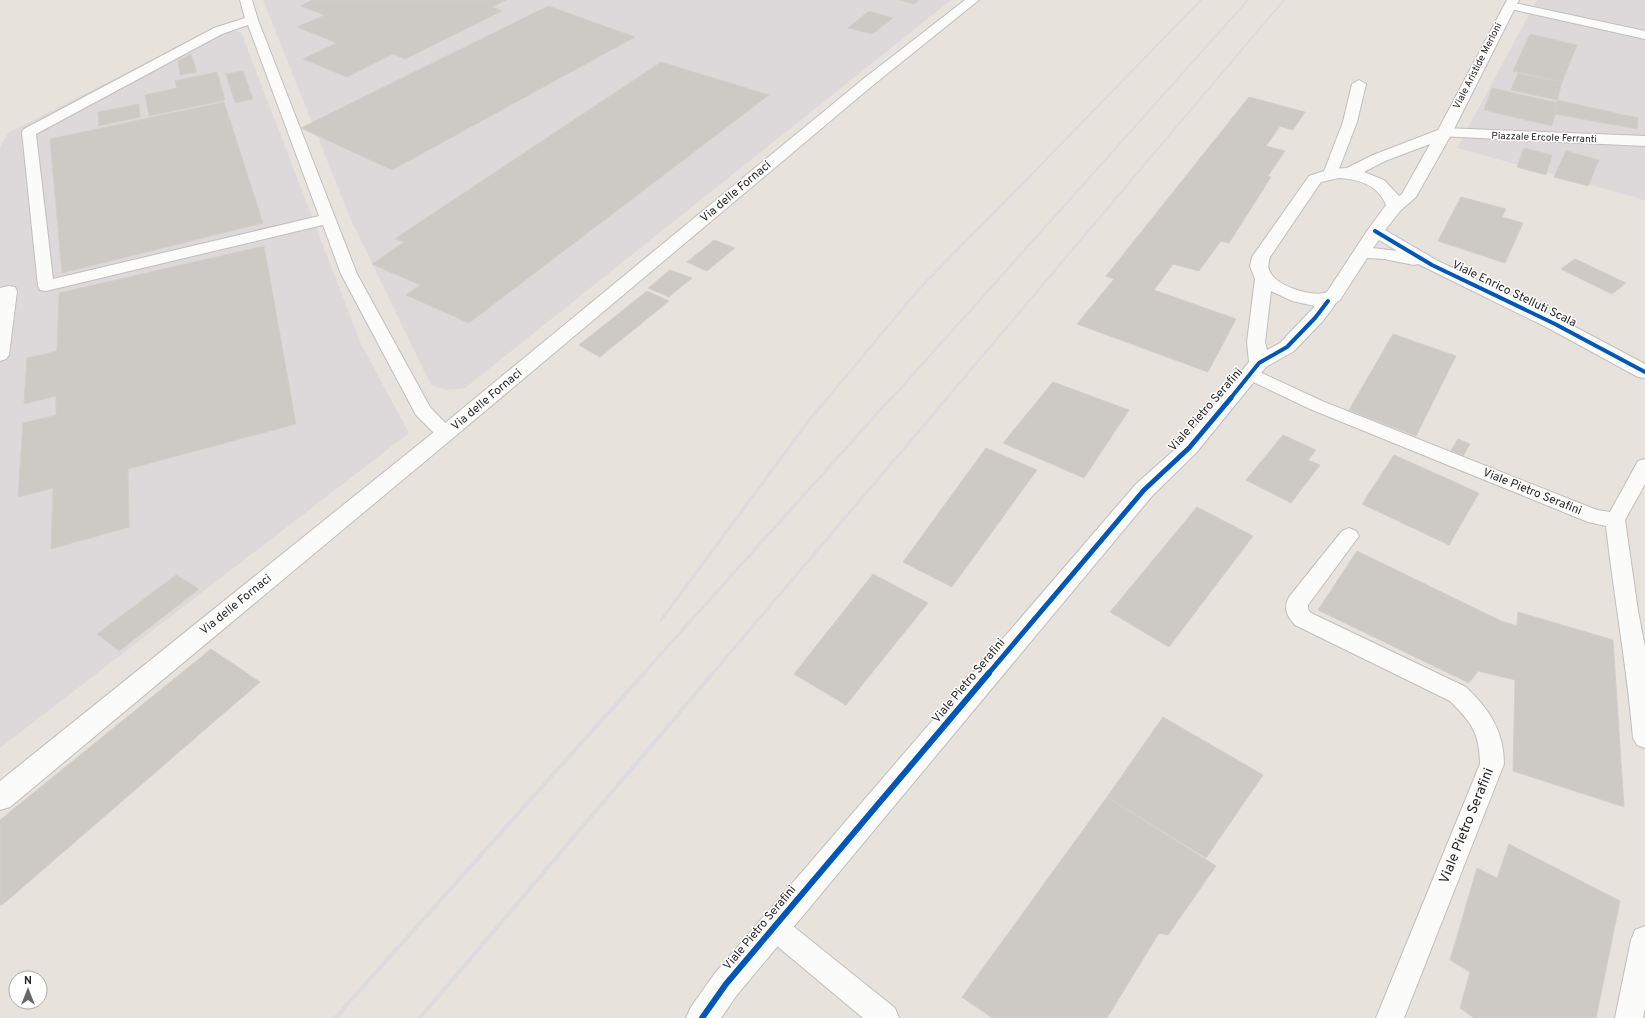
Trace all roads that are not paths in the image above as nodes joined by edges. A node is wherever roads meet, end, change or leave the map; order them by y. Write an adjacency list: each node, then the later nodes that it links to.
1 (246, 0): 4 (lane)
2 (973, 0): 22 (street, Via delle Fornaci)
3 (1511, 3): 5 (lane); 7 (street, Viale Aristide Merloni)
4 (252, 20): 12 (lane); 12 (lane)
5 (1644, 31)
6 (1359, 84): 10 (lane)
7 (1444, 133): 8 (street, Piazzale Ercole Ferranti); 9 (street); 11 (street, Viale Aristide Merloni)
8 (1645, 141)
9 (1350, 173): 10 (street); 11 (street)
10 (1330, 174): 16 (street)
11 (1395, 206): 13 (street, Viale Aristide Merloni)
12 (328, 219): 22 (lane)
13 (1375, 231): 14 (street, Viale Aristide Merloni); 15 (street, Viale Enrico Stelluti Scala)
14 (1361, 253): 15 (street, Viale Enrico Stelluti Scala); 18 (street, Viale Aristide Merloni)
15 (1432, 265): 21 (street, Viale Enrico Stelluti Scala)
16 (1264, 279): 18 (street); 20 (street)
17 (0, 293): 19 (lane)
18 (1328, 300): 20 (street, Viale Aristide Merloni)
19 (0, 355)
20 (1255, 368): 24 (lane, Viale Pietro Serafini); 28 (street, Viale Pietro Serafini)
21 (1645, 372)
22 (446, 433): 27 (street, Via delle Fornaci)
23 (1645, 466): 24 (lane)
24 (1605, 518): 26 (lane)
25 (1349, 536): 32 (lane, Viale Pietro Serafini)
26 (1645, 738)
27 (0, 798)
28 (774, 927): 30 (street, Viale Pietro Serafini); 31 (lane)
29 (1645, 940): 33 (lane)
30 (702, 1018)
31 (885, 1018)
32 (1390, 1018)
33 (1629, 1018)

